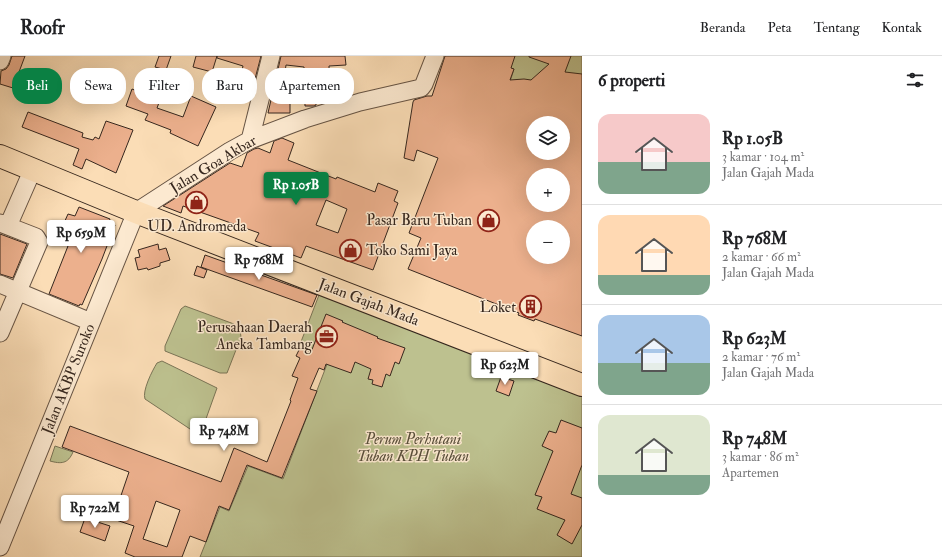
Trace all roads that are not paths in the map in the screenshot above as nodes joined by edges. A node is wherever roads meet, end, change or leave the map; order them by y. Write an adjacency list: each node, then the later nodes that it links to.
1 (2, 56): 4 (street)
2 (270, 56): 5 (street)
3 (435, 56): 5 (street, Jalan Goa Akbar)
4 (0, 61)
5 (250, 140): 8 (street, Jalan Goa Akbar)
6 (0, 156): 7 (highway, Jalan Gajah Mada)
7 (33, 169): 8 (highway, Jalan Gajah Mada); 9 (street)
8 (136, 212): 12 (street, Jalan AKBP Suroko); 14 (highway, Jalan Gajah Mada)
9 (4, 224): 11 (street)
10 (0, 284): 11 (street)
11 (18, 292): 12 (street); 13 (street)
12 (91, 322): 15 (street, Jalan AKBP Suroko)
13 (0, 333)
14 (582, 385)
15 (0, 547)

